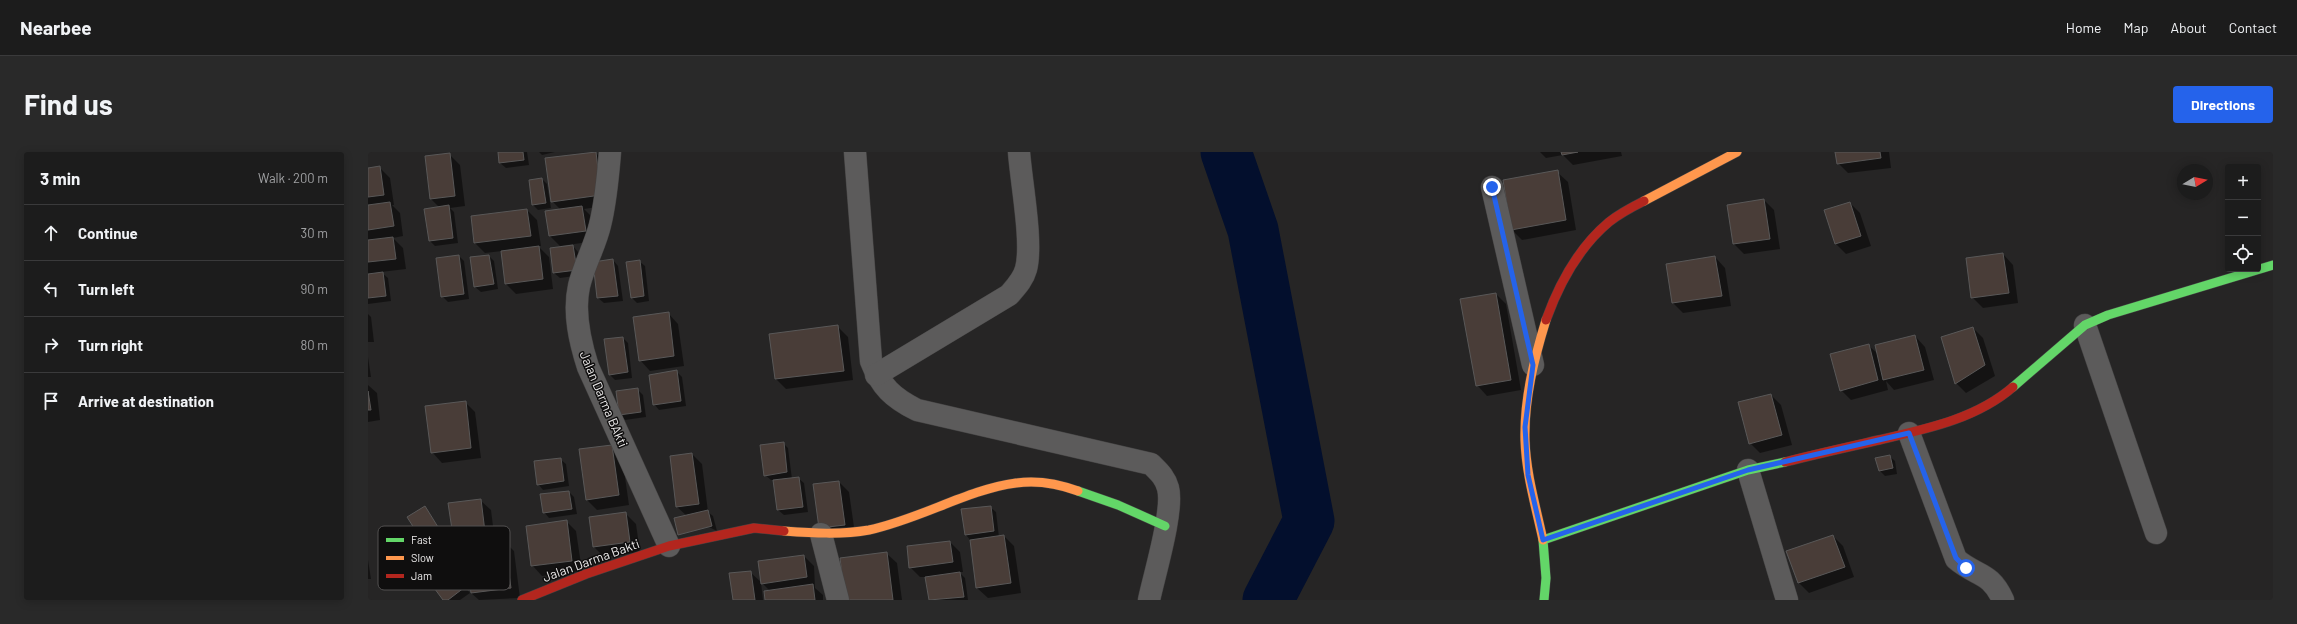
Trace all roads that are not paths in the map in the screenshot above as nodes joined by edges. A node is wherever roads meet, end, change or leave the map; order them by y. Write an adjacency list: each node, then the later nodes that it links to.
1 (610, 152): 16 (street, Jalan Darma BAkti)
2 (855, 152): 9 (street)
3 (1019, 152): 9 (street)
4 (1737, 152): 8 (street)
5 (1492, 187): 8 (street)
6 (2273, 265): 7 (street)
7 (2084, 325): 10 (street); 13 (street)
8 (1533, 365): 15 (street)
9 (876, 375): 12 (street)
10 (1909, 433): 11 (street); 22 (street)
11 (1748, 470): 15 (street); 21 (street)
12 (1165, 526): 14 (street, Jalan Darma Bakti); 19 (street)
13 (2156, 533)
14 (821, 534): 16 (street, Jalan Darma Bakti); 18 (street)
15 (1543, 540): 20 (street)
16 (669, 546): 17 (street, Jalan Darma Bakti)
17 (522, 600)
18 (838, 600)
19 (1149, 600)
20 (1544, 600)
21 (1787, 600)
22 (2003, 600)

